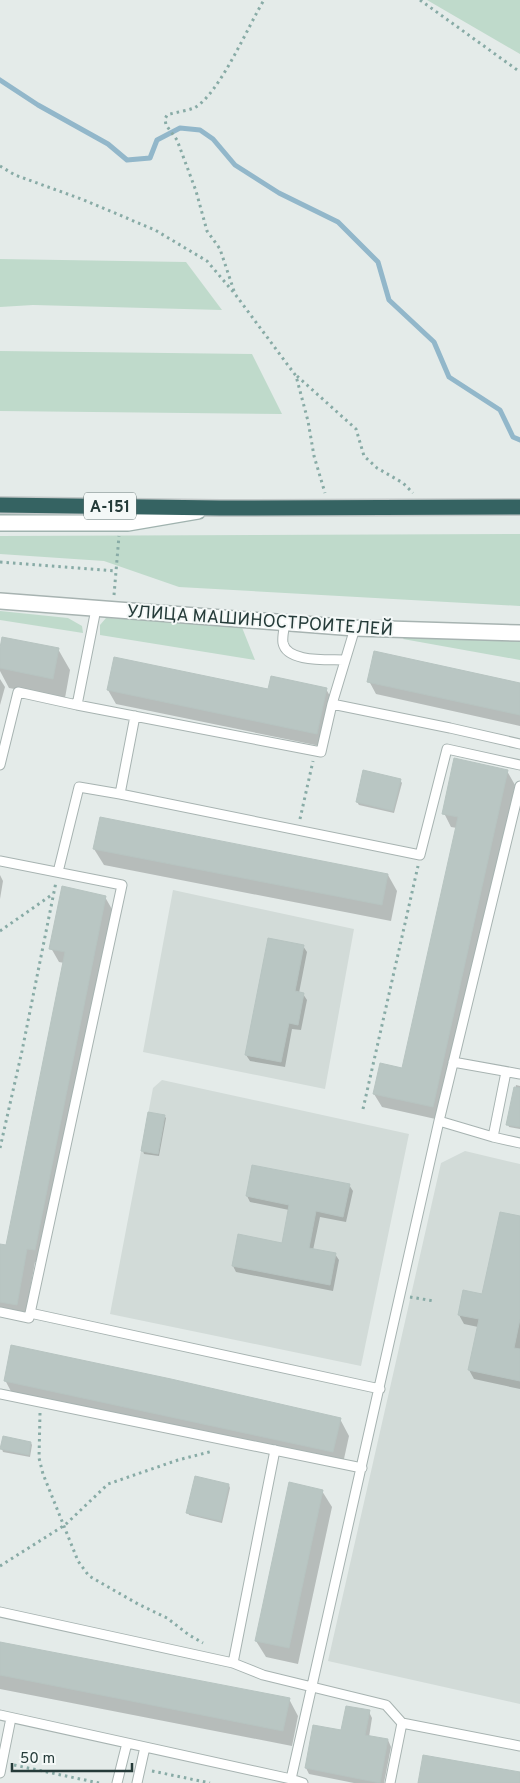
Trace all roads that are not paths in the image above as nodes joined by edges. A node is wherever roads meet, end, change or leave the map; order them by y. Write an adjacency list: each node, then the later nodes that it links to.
1 (0, 505): 3 (highway, А-151)
2 (520, 507): 3 (highway, А-151)
3 (220, 508): 4 (street)
4 (0, 523)
5 (0, 601): 6 (street, УЛИЦА МАШИНОСТРОИТЕЛЕЙ)
6 (96, 609): 7 (street, УЛИЦА МАШИНОСТРОИТЕЛЕЙ); 12 (lane)
7 (285, 623): 8 (street, УЛИЦА МАШИНОСТРОИТЕЛЕЙ); 10 (lane)
8 (355, 628): 9 (street, УЛИЦА МАШИНОСТРОИТЕЛЕЙ); 10 (lane)
9 (520, 633)
10 (345, 660): 11 (lane)
11 (332, 704): 13 (lane); 14 (lane)
12 (77, 705): 13 (lane); 15 (lane)
13 (135, 716): 18 (lane)
14 (520, 744)
15 (0, 764)
16 (520, 765): 18 (lane)
17 (520, 786): 21 (lane)
18 (120, 794): 20 (lane)
19 (0, 861): 20 (lane)
20 (58, 872): 28 (lane)
21 (453, 1062): 22 (lane); 24 (lane)
22 (506, 1072): 23 (lane); 25 (lane)
23 (520, 1074)
24 (439, 1121): 25 (lane); 29 (lane)
25 (493, 1137): 26 (lane)
26 (520, 1143)
27 (0, 1312): 28 (lane)
28 (30, 1313): 29 (lane)
29 (380, 1389): 32 (lane)
30 (0, 1394): 31 (lane)
31 (275, 1450): 32 (lane); 34 (lane)
32 (362, 1468): 35 (lane)
33 (0, 1612): 34 (lane)
34 (233, 1663): 35 (lane)
35 (312, 1686): 38 (lane); 43 (lane)
36 (0, 1715): 37 (lane)
37 (11, 1718): 39 (lane); 42 (lane)
38 (402, 1723): 40 (lane); 47 (lane)
39 (127, 1743): 41 (lane); 44 (lane)
40 (520, 1746)
41 (145, 1747): 43 (lane); 45 (lane)
42 (0, 1773)
43 (292, 1779): 46 (lane)
44 (117, 1783)
45 (137, 1783)
46 (303, 1783)
47 (390, 1783)

